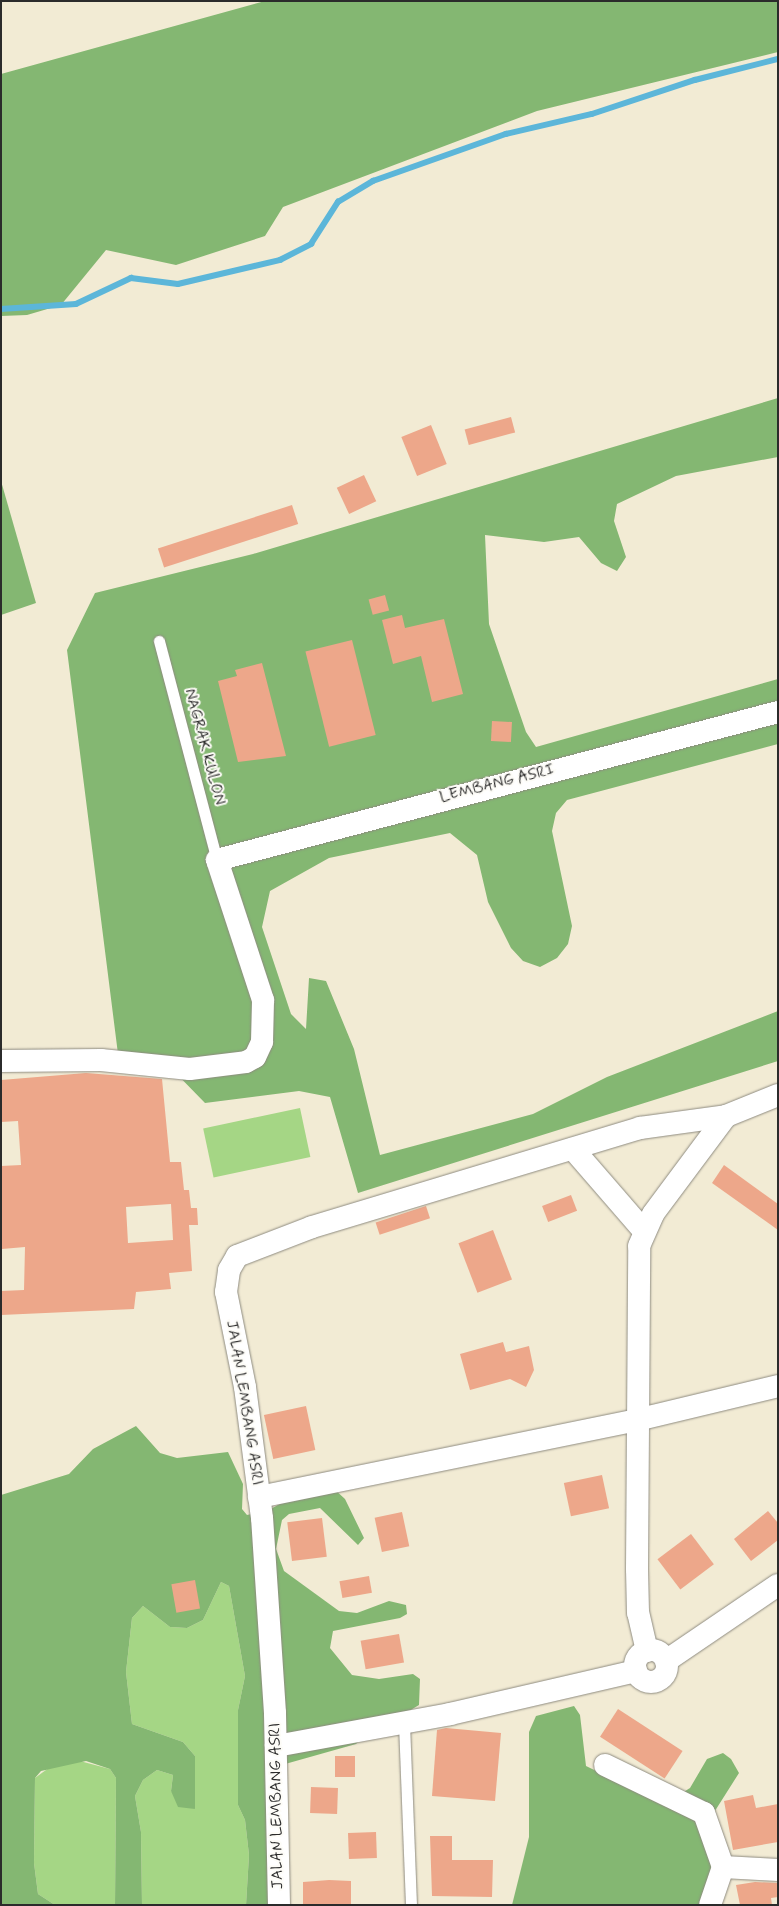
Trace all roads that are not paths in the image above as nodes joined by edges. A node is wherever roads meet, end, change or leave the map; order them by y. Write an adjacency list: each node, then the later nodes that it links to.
1 (159, 642): 3 (lane, NAGRAK KULON)
2 (778, 712): 3 (street, LEMBANG ASRI)
3 (217, 860): 4 (street)
4 (1, 1061)
5 (778, 1095): 6 (street)
6 (726, 1116): 7 (street); 8 (street)
7 (573, 1149): 8 (street); 11 (street, JALAN LEMBANG ASRI)
8 (644, 1231): 10 (street)
9 (778, 1386): 10 (street)
10 (641, 1419): 11 (street); 13 (street)
11 (260, 1496): 15 (street, JALAN LEMBANG ASRI)
12 (778, 1585): 13 (street)
13 (657, 1656): 14 (street)
14 (404, 1723): 15 (street); 20 (lane)
15 (276, 1746): 19 (street, JALAN LEMBANG ASRI)
16 (604, 1765): 17 (street)
17 (724, 1867): 18 (street); 21 (street)
18 (778, 1870)
19 (279, 1905)
20 (411, 1905)
21 (710, 1905)

